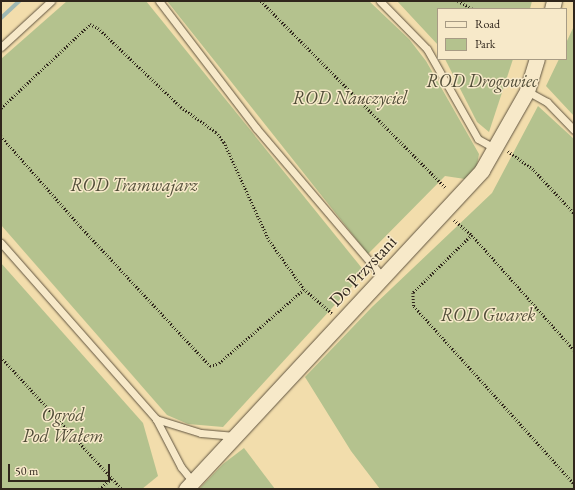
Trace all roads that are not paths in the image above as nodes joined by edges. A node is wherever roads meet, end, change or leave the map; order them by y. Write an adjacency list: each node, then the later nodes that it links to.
1 (51, 1): 4 (lane)
2 (159, 1): 10 (lane)
3 (380, 1): 8 (lane)
4 (1, 47)
5 (537, 60): 6 (street, Do Przystani)
6 (527, 91): 7 (lane); 8 (street, Do Przystani)
7 (574, 130)
8 (496, 149): 10 (street, Do Przystani)
9 (1, 243): 11 (lane)
10 (383, 277): 12 (street, Do Przystani)
11 (156, 419): 12 (lane); 13 (lane)
12 (236, 436): 13 (street, Do Przystani)
13 (189, 485)

